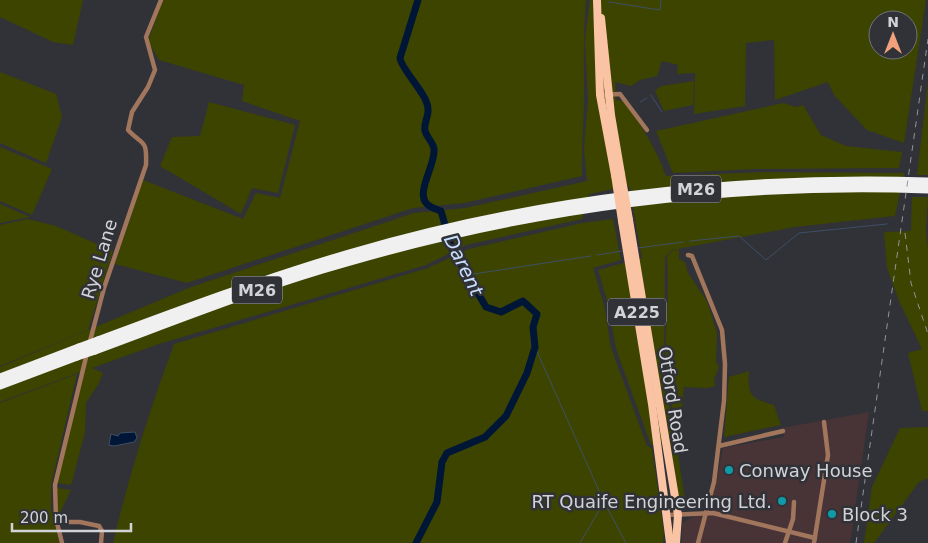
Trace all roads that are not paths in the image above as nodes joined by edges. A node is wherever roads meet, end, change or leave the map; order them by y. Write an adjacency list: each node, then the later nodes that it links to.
1 (161, 0): 20 (street, Rye Lane)
2 (598, 0): 3 (main road, A225)
3 (604, 95): 4 (street); 7 (main road, Otford Road / A225, bridge)
4 (647, 130)
5 (928, 182): 8 (highway, M26)
6 (928, 189): 8 (highway, M26)
7 (625, 220): 18 (main road, Otford Road / A225); 19 (main road, Otford Road / A225)
8 (468, 227): 10 (highway, M26, bridge)
9 (688, 255): 15 (street)
10 (78, 352): 11 (highway, M26); 12 (highway, M26)
11 (0, 378)
12 (0, 385)
13 (824, 422): 22 (street)
14 (783, 431): 15 (street)
15 (719, 446): 17 (street)
16 (794, 502): 21 (street)
17 (704, 514): 19 (street); 21 (street); 27 (street)
18 (668, 515): 19 (street); 25 (main road, Otford Road / A225)
19 (678, 515): 26 (main road, Otford Road / A225)
20 (57, 522): 23 (street, Rye Lane); 24 (street)
21 (788, 532): 22 (street); 28 (street)
22 (815, 540)
23 (62, 543)
24 (101, 543)
25 (670, 543)
26 (676, 543)
27 (698, 543)
28 (785, 543)

